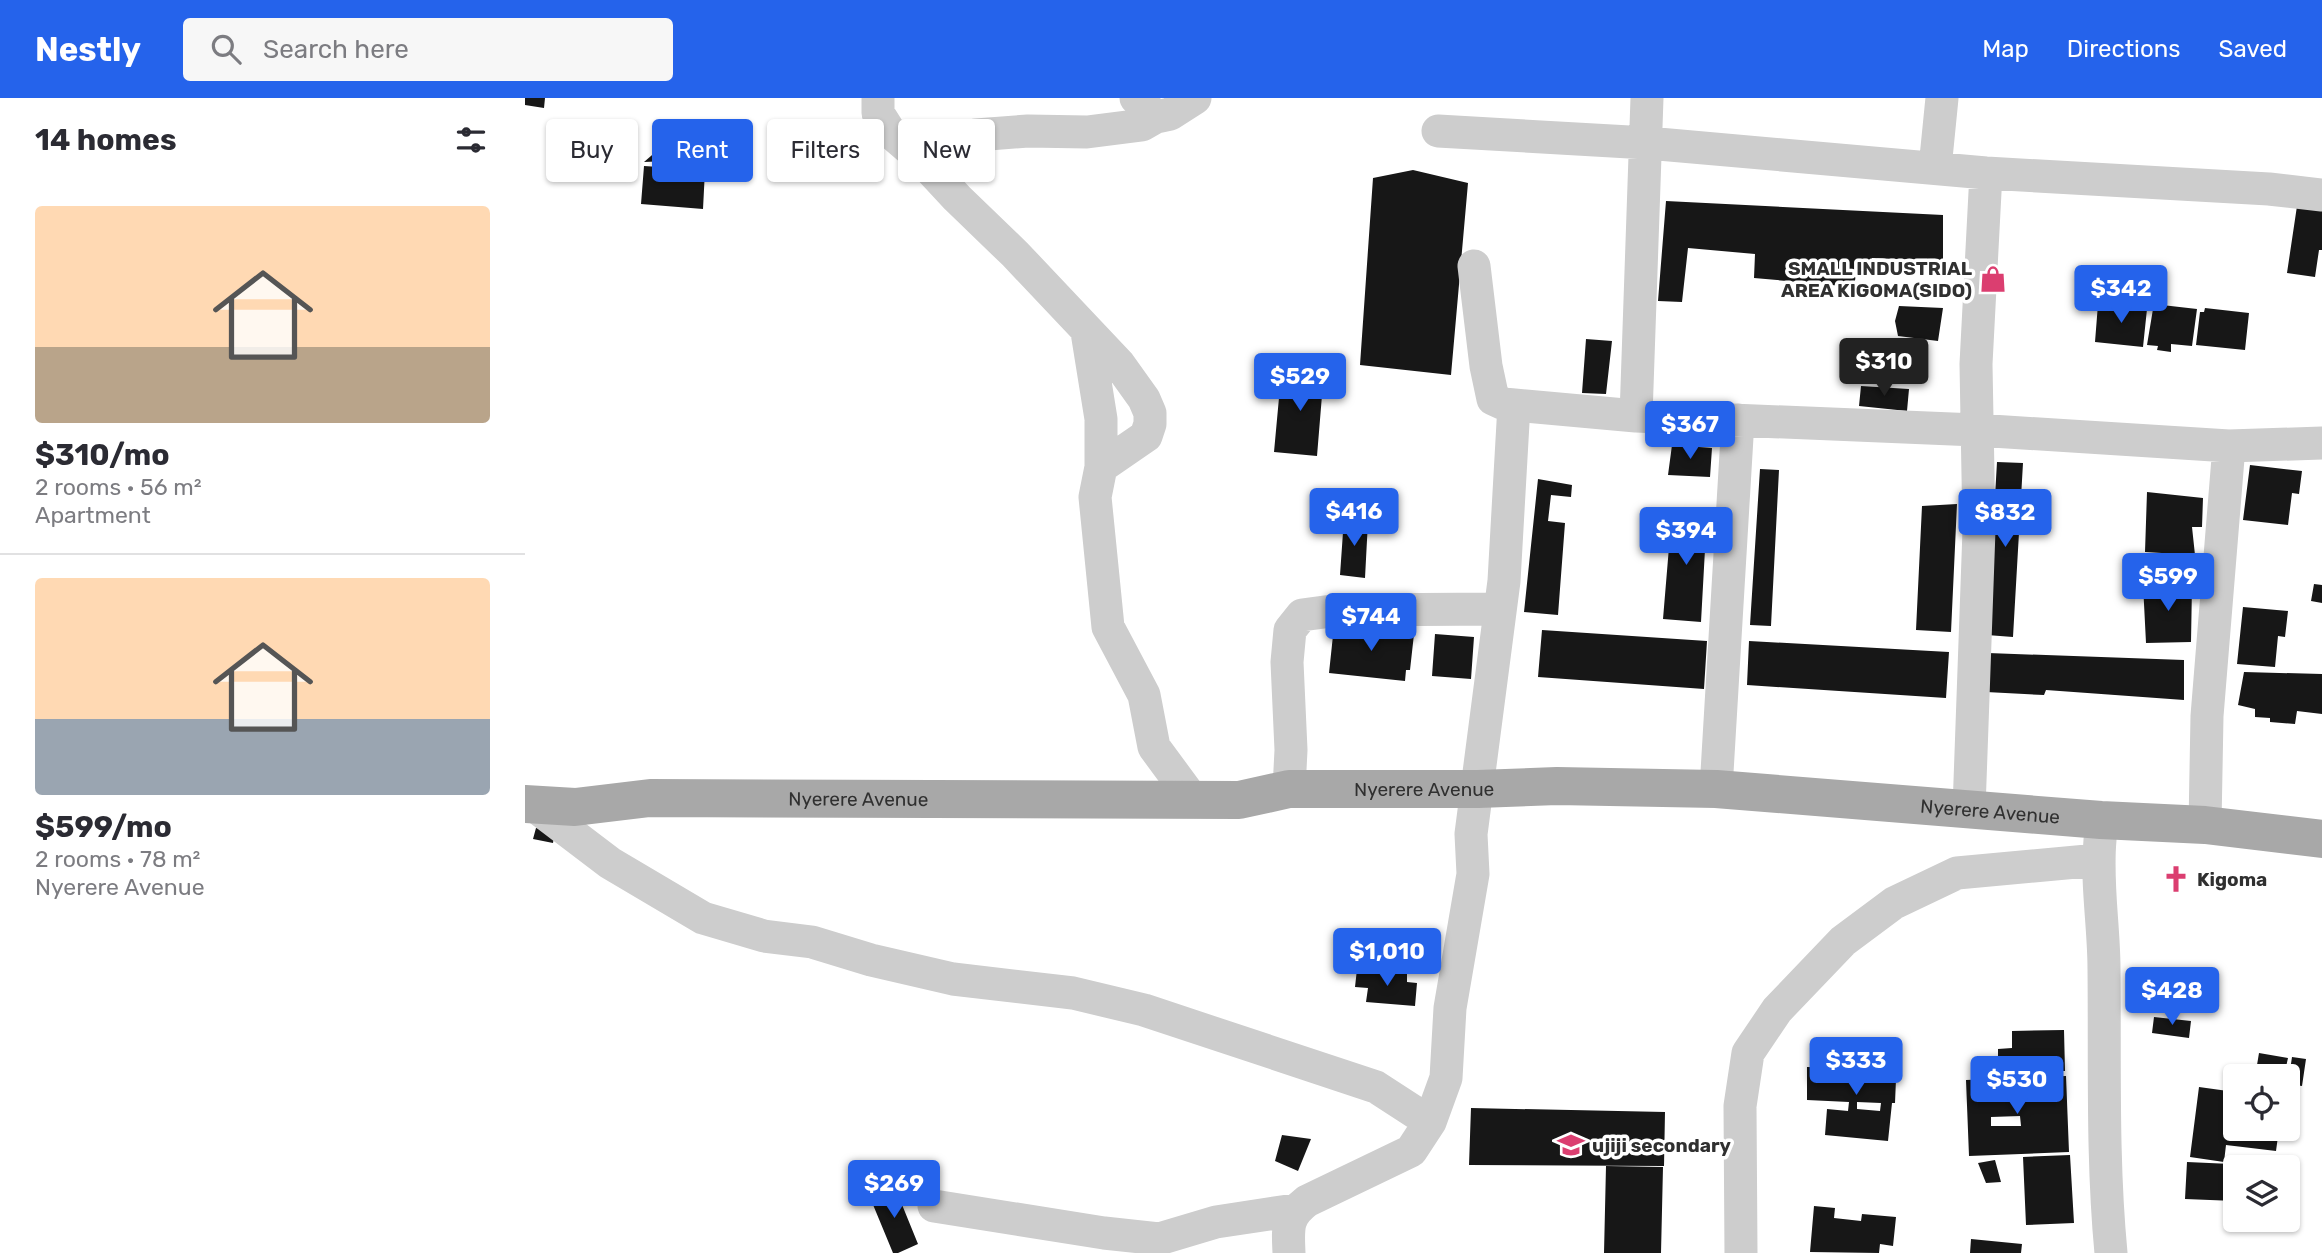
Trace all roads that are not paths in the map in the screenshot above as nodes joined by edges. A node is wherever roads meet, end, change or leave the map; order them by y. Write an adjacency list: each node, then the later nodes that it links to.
1 (878, 98): 8 (street)
2 (1195, 98): 5 (street)
3 (1647, 98): 9 (street)
4 (1942, 98): 10 (street)
5 (1146, 108): 7 (street)
6 (1438, 131): 9 (street)
7 (995, 134)
8 (898, 139)
9 (1647, 143): 10 (street); 17 (street)
10 (1935, 168): 11 (street)
11 (1986, 173): 13 (street); 19 (street)
12 (942, 182): 15 (street)
13 (2322, 195)
14 (1474, 266): 16 (street)
15 (1087, 332): 22 (street); 22 (street)
16 (1514, 405): 17 (street); 23 (street)
17 (1636, 416): 18 (street)
18 (1738, 420): 19 (street); 26 (street)
19 (1976, 430): 21 (street); 29 (street)
20 (2322, 443): 21 (street)
21 (2229, 446): 31 (street)
22 (1101, 467): 27 (street)
23 (1500, 609): 24 (street); 25 (street)
24 (1289, 789): 25 (main road, Nyerere Avenue); 27 (main road, Nyerere Avenue)
25 (1478, 789): 26 (main road, Nyerere Avenue); 34 (street)
26 (1716, 789): 29 (main road, Nyerere Avenue)
27 (1193, 800): 28 (main road, Nyerere Avenue)
28 (528, 803): 34 (street)
29 (1969, 810): 30 (main road, Nyerere Avenue)
30 (2101, 820): 31 (main road, Nyerere Avenue); 33 (street)
31 (2205, 825): 32 (main road, Nyerere Avenue)
32 (2322, 839)
33 (2098, 860): 38 (street); 39 (street)
34 (1430, 1122): 36 (street)
35 (935, 1206): 36 (street)
36 (1295, 1210): 37 (street)
37 (1289, 1253)
38 (1741, 1253)
39 (2111, 1253)

